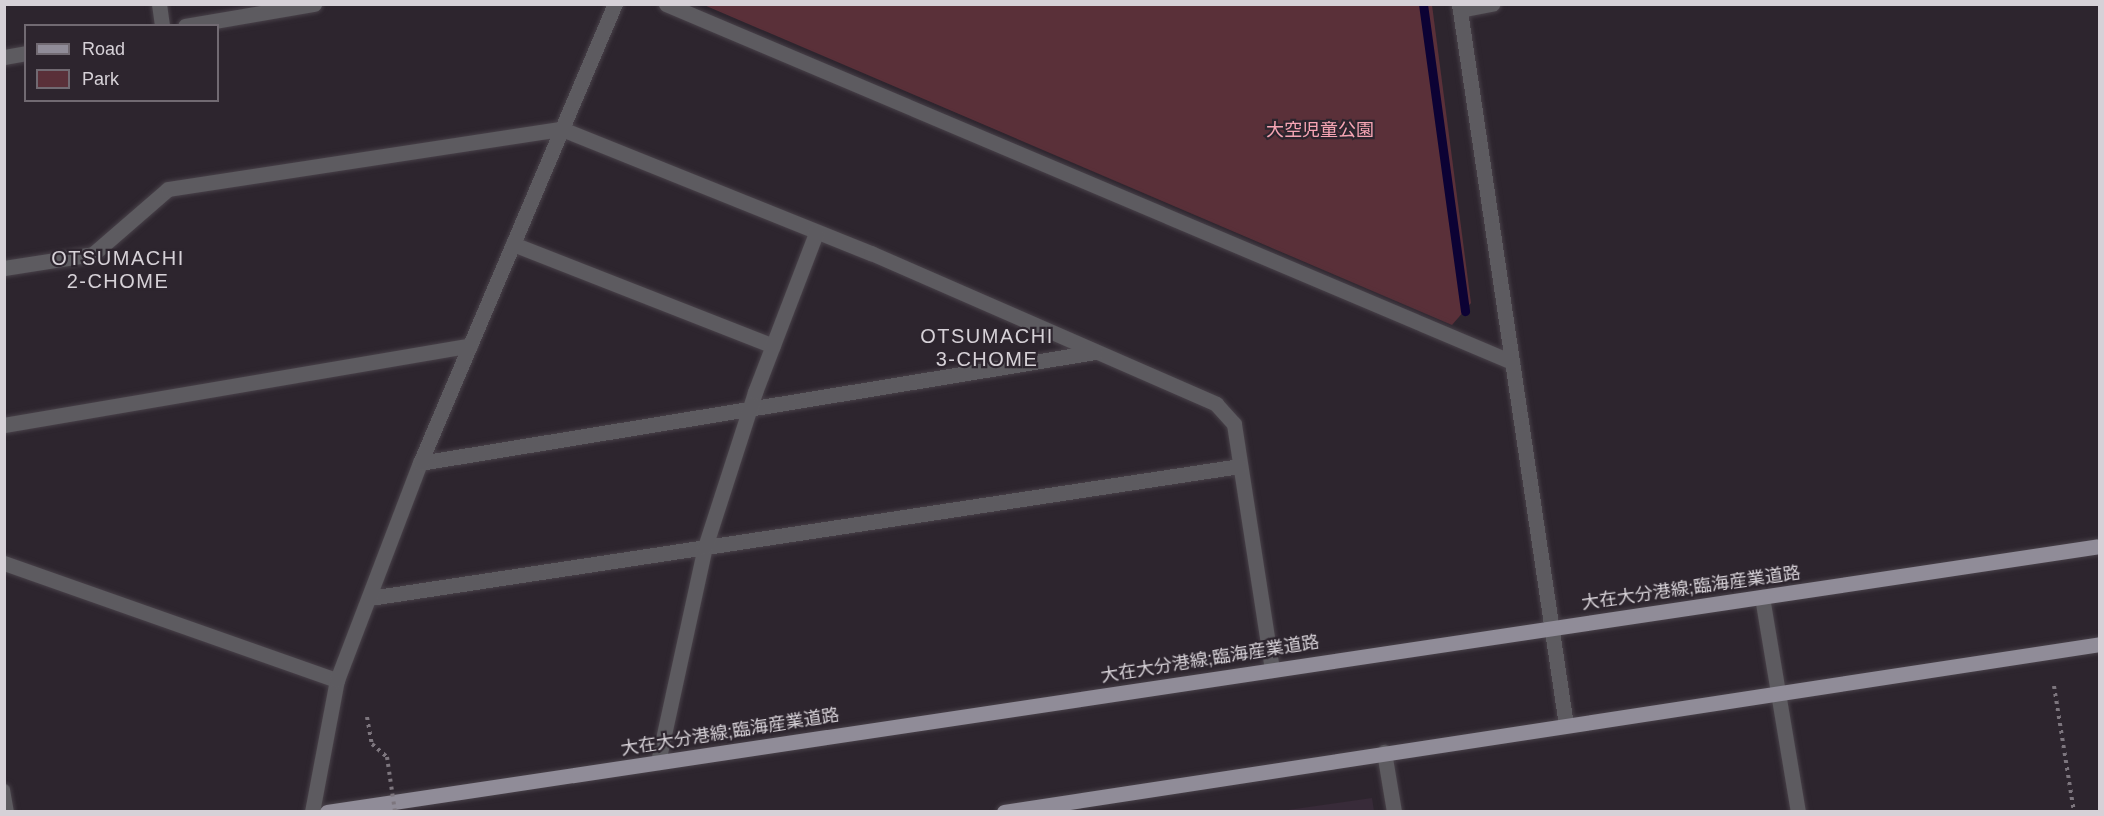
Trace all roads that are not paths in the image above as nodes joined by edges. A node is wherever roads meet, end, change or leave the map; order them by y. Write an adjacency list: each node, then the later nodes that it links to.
1 (159, 4): 7 (street)
2 (314, 4): 8 (street)
3 (615, 4): 11 (street)
4 (666, 4): 18 (street)
5 (1492, 4): 6 (street)
6 (1459, 7): 18 (street)
7 (162, 24)
8 (197, 24)
9 (24, 53): 10 (street)
10 (4, 57)
11 (562, 129): 12 (street); 13 (street); 14 (street)
12 (816, 234): 16 (street); 17 (street)
13 (513, 244): 15 (street); 16 (street)
14 (4, 268)
15 (470, 345): 20 (street); 21 (street)
16 (773, 346): 19 (street)
17 (1096, 351): 19 (street); 22 (street)
18 (1512, 362): 28 (street)
19 (750, 407): 21 (street); 24 (street)
20 (4, 425)
21 (420, 463): 27 (street)
22 (1240, 466): 24 (street); 30 (street)
23 (2100, 546): 26 (main road, 大在大分港線;臨海産業道路)
24 (705, 547): 27 (street); 35 (street)
25 (4, 563): 31 (street)
26 (1762, 597): 28 (main road, 大在大分港線;臨海産業道路); 32 (street)
27 (370, 598): 31 (street)
28 (1552, 628): 30 (main road, 大在大分港線;臨海産業道路); 33 (street)
29 (2100, 644): 32 (main road)
30 (1272, 670): 35 (main road, 大在大分港線;臨海産業道路)
31 (337, 680): 38 (street)
32 (1778, 693): 33 (main road); 42 (street)
33 (1566, 725): 34 (main road)
34 (1384, 752): 40 (main road); 41 (street)
35 (658, 762): 39 (main road, 大在大分港線;臨海産業道路)
36 (4, 790): 37 (lane)
37 (8, 812)
38 (312, 812)
39 (327, 812)
40 (1004, 812)
41 (1394, 812)
42 (1798, 812)

